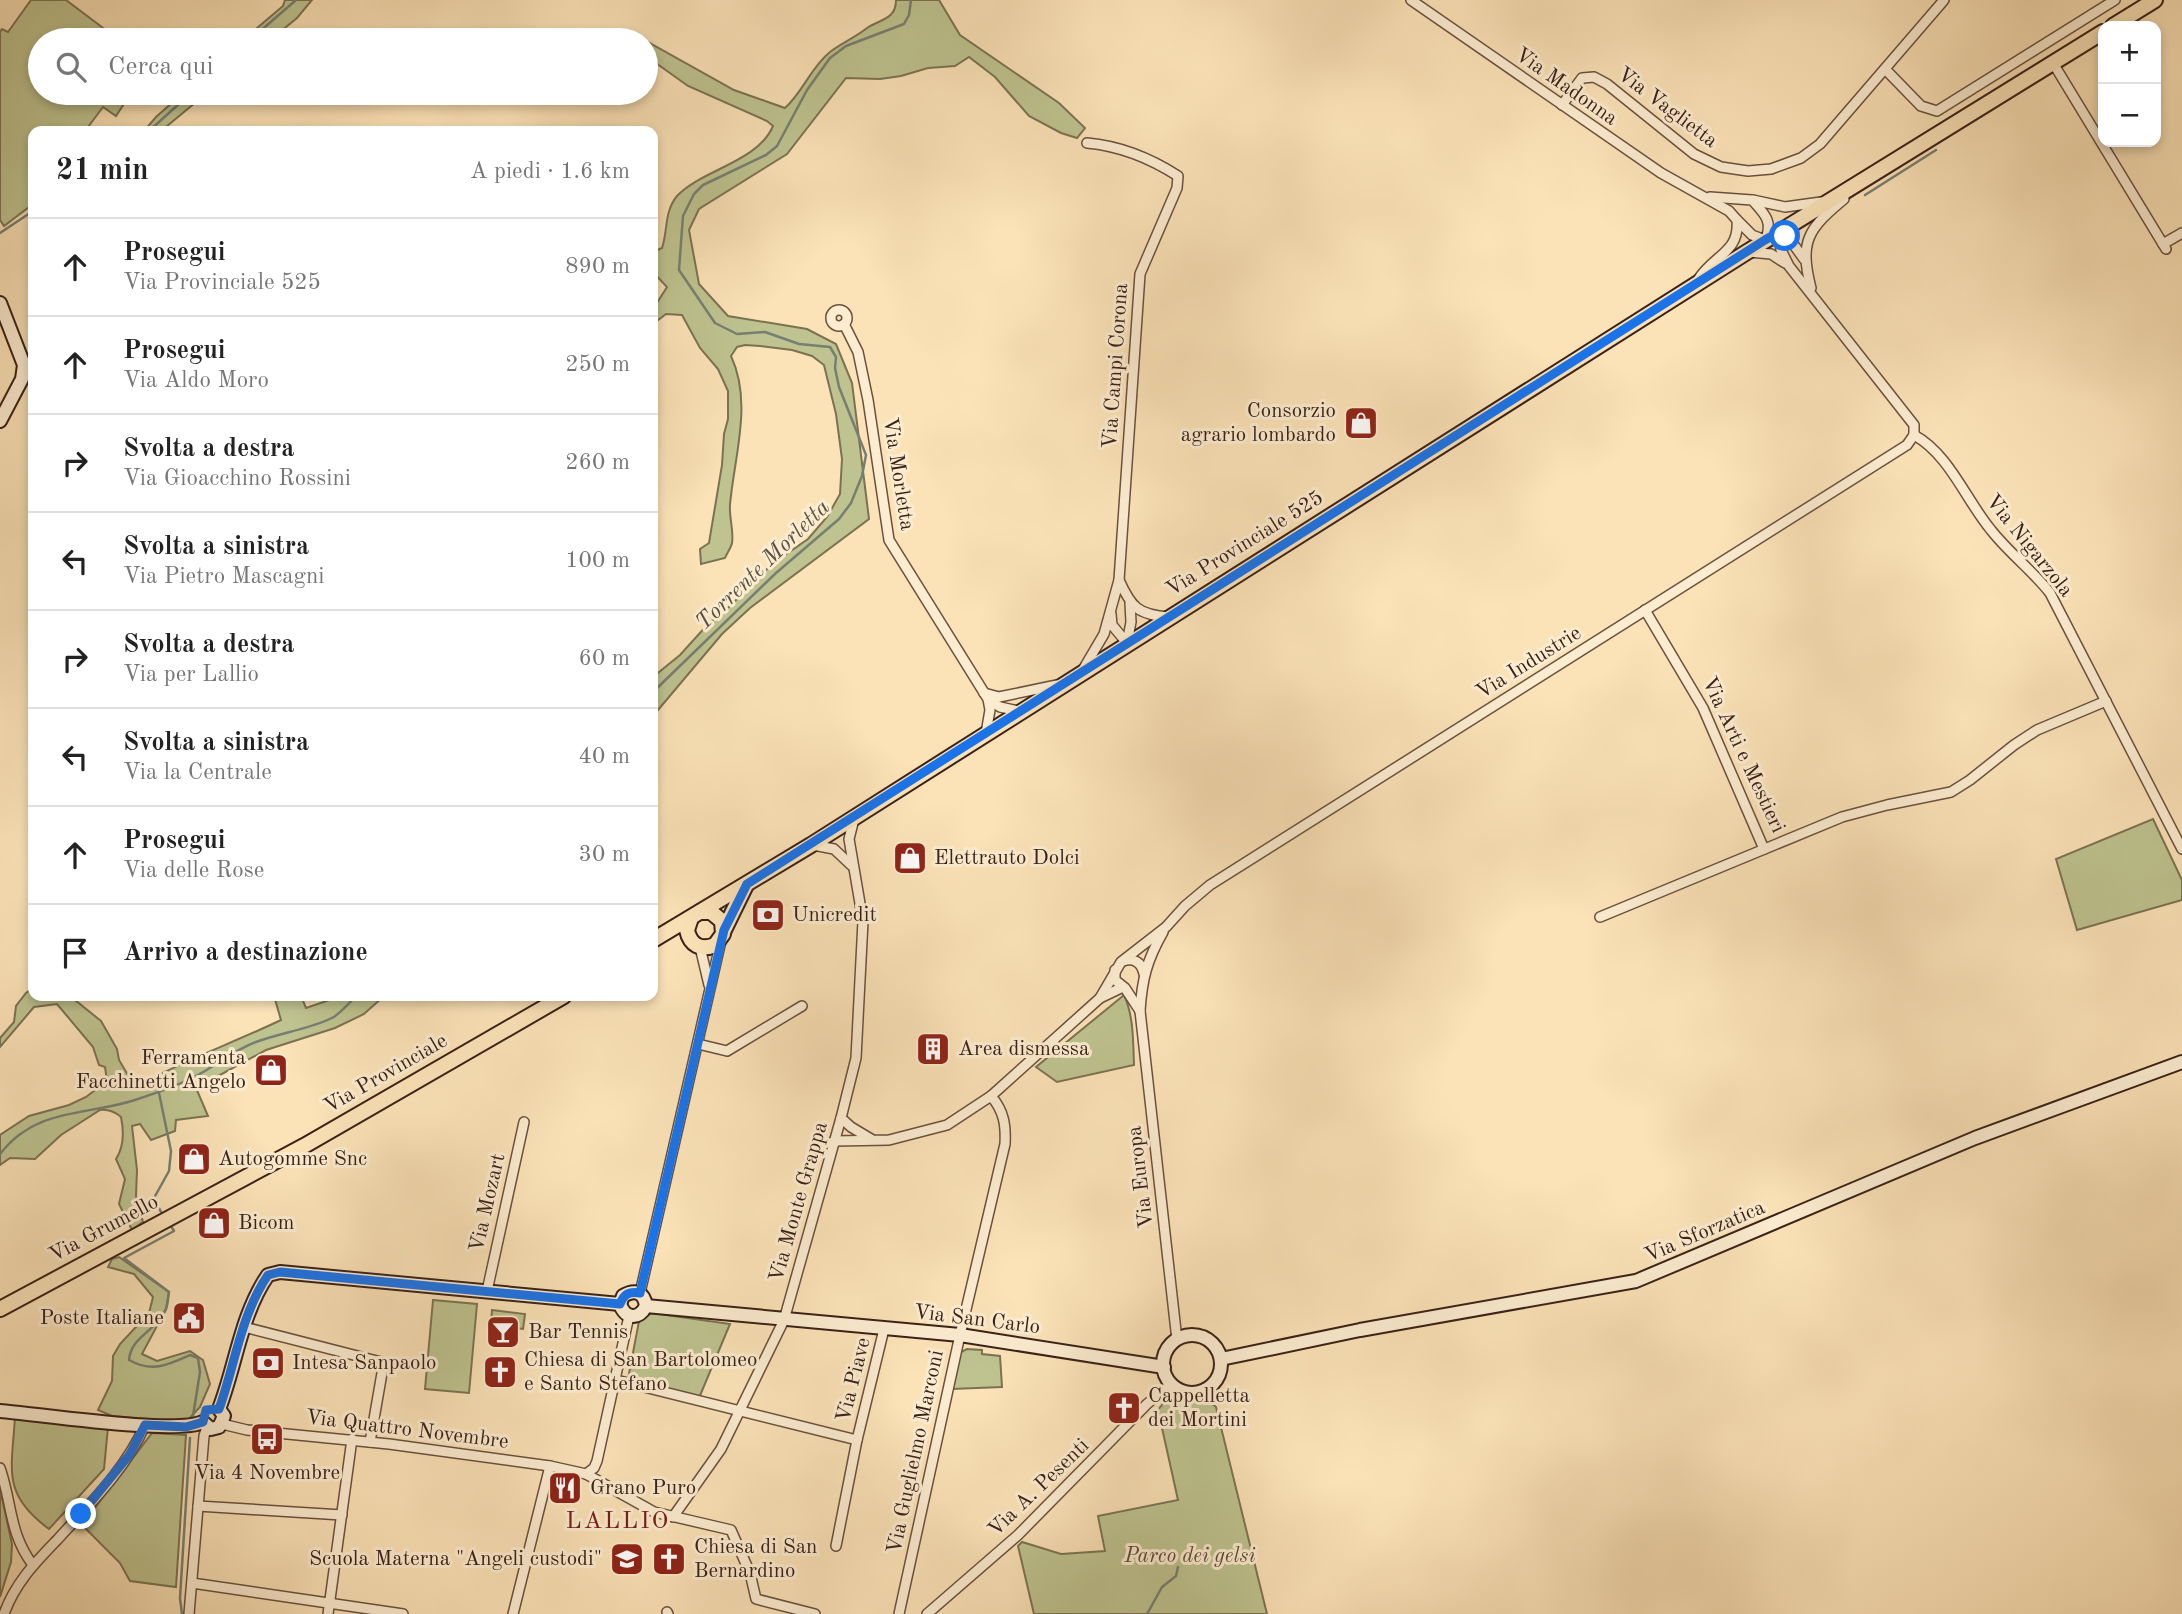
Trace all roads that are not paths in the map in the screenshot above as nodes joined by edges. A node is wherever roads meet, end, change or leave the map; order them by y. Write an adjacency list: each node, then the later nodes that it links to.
1 (1411, 0): 9 (street, Via Madonna)
2 (1944, 0): 8 (street, Via Vaglietta)
3 (2115, 0): 8 (street)
4 (2155, 0): 5 (main road)
5 (2121, 21)
6 (2098, 35): 7 (main road, Via Provinciale 525)
7 (2053, 63): 11 (main road, Via Provinciale 525); 17 (street)
8 (1885, 69): 9 (street, Via Vaglietta)
9 (1562, 105): 12 (street, Via Madonna)
10 (1087, 143): 28 (street, Via Campi Corona)
11 (1858, 184): 13 (main road, Via Provinciale 525); 20 (street)
12 (1704, 197): 14 (street, Via Madonna); 15 (street, Via Madonna)
13 (1836, 197): 14 (street, Via Madonna); 16 (main road, Via Provinciale 525)
14 (1752, 200): 18 (street)
15 (1737, 220): 18 (street, Via Madonna); 22 (street)
16 (1779, 232): 18 (main road, Via Provinciale 525); 20 (street, Via Nigarzola); 21 (street, Via Nigarzola)
17 (2182, 233)
18 (1765, 240): 19 (main road, Via Provinciale 525)
19 (1747, 252): 21 (street, Via Nigarzola); 22 (main road, Via Provinciale 525)
20 (1804, 259): 23 (street, Via Nigarzola)
21 (1789, 266): 23 (street, Via Nigarzola)
22 (1696, 284): 32 (main road, Via Provinciale 525)
23 (1812, 293): 27 (street, Via Nigarzola)
24 (0, 303): 26 (street)
25 (844, 324): 36 (street, Via Morletta)
26 (0, 421)
27 (1914, 435): 30 (street, Via Industrie); 37 (street, Via Nigarzola)
28 (1119, 580): 29 (street, Via Campi Corona); 31 (street, Via Campi Corona)
29 (1130, 603): 32 (street); 33 (street, Via Campi Corona)
30 (1645, 610): 42 (street, Via Arti e Mestieri); 48 (street, Via Industrie)
31 (1111, 613): 33 (street); 34 (street, Via Campi Corona)
32 (1168, 617): 33 (main road, Via Provinciale 525)
33 (1127, 643): 34 (main road, Via Provinciale 525)
34 (1082, 671): 35 (main road, Via Provinciale 525)
35 (1062, 684): 36 (street); 38 (main road, Via Provinciale 525)
36 (986, 696): 38 (street); 39 (street)
37 (2106, 701): 42 (street, Via Arti e Mestieri); 43 (street, Via Nigarzola)
38 (1019, 712): 39 (main road, Via Provinciale 525)
39 (986, 733): 40 (main road, Via Provinciale 525)
40 (856, 816): 41 (main road, Via Provinciale 525); 44 (street)
41 (811, 845): 44 (street); 45 (main road, Via Provinciale 525)
42 (1764, 849): 47 (street)
43 (2182, 849)
44 (853, 870): 64 (street, Via Monte Grappa)
45 (747, 884): 46 (main road, Via Provinciale 525); 49 (main road)
46 (695, 915): 49 (main road); 50 (main road, Via Provinciale 525); 52 (main road)
47 (1600, 917)
48 (1166, 927): 53 (street, Via Industrie); 54 (street, Via Industrie)
49 (723, 933): 52 (main road); 56 (street)
50 (658, 936)
51 (658, 939): 52 (main road, Via Provinciale 525)
52 (695, 944): 56 (street)
53 (1118, 964): 54 (street); 55 (street); 57 (street, Via Industrie)
54 (1143, 978): 55 (street, Via Industrie); 60 (street, Via Europa)
55 (1124, 988): 57 (street, Via Industrie); 60 (street, Via Europa)
56 (710, 990): 61 (street)
57 (1100, 998): 63 (street, Via Industrie)
58 (555, 1001): 68 (main road, Via Provinciale)
59 (802, 1006): 61 (street)
60 (1140, 1011): 79 (street, Via Europa)
61 (698, 1044): 70 (street)
62 (2182, 1062): 80 (street, Via Sforzatica)
63 (991, 1096): 66 (street, Via Industrie); 78 (street, Via Guglielmo Marconi)
64 (841, 1118): 66 (street); 67 (street, Via Monte Grappa)
65 (524, 1122): 69 (street, Via Mozart)
66 (872, 1139): 67 (street, Via Industrie)
67 (834, 1141): 75 (street, Via Monte Grappa)
68 (228, 1186): 73 (main road, Via Grumello)
69 (487, 1291): 71 (street); 76 (street)
70 (640, 1293): 71 (street); 72 (street)
71 (620, 1304): 74 (street)
72 (646, 1306): 74 (street); 75 (street, Via San Carlo)
73 (0, 1309)
74 (628, 1316): 82 (street)
75 (784, 1320): 77 (street, Via San Carlo); 86 (street, Via Monte Grappa)
76 (244, 1327): 84 (street); 92 (street)
77 (884, 1329): 78 (street, Via San Carlo); 91 (street, Via Piave)
78 (960, 1335): 81 (street, Via San Carlo); 108 (street, Via Guglielmo Marconi)
79 (1177, 1340): 80 (street); 81 (street)
80 (1221, 1359): 83 (street)
81 (1164, 1367): 83 (street)
82 (616, 1380): 86 (street, Via Piave); 95 (street)
83 (1171, 1384): 109 (street, Via A. Pesenti)
84 (219, 1409): 87 (street); 88 (street)
85 (0, 1411): 89 (street)
86 (738, 1412): 91 (street, Via Piave); 98 (street, Via Monte Grappa)
87 (205, 1424): 88 (street); 89 (street); 96 (street)
88 (222, 1424): 90 (street, Via Quattro Novembre)
89 (145, 1425): 100 (street)
90 (352, 1440): 92 (street, Via Quattro Novembre); 97 (street)
91 (857, 1440): 99 (street, Via Piave)
92 (370, 1442): 93 (street, Via Quattro Novembre)
93 (550, 1466): 95 (street, Via Quattro Novembre); 106 (street)
94 (0, 1468): 100 (street)
95 (586, 1474): 98 (street, Via Quattro Novembre)
96 (198, 1506): 97 (street); 101 (street)
97 (342, 1515): 102 (street)
98 (673, 1517): 107 (street, Via Quattro Novembre)
99 (836, 1546)
100 (33, 1565): 103 (street)
101 (192, 1583): 102 (street); 104 (street)
102 (329, 1609): 105 (street)
103 (4, 1614)
104 (189, 1614)
105 (403, 1614)
106 (513, 1614)
107 (815, 1614)
108 (899, 1614)
109 (927, 1614)

